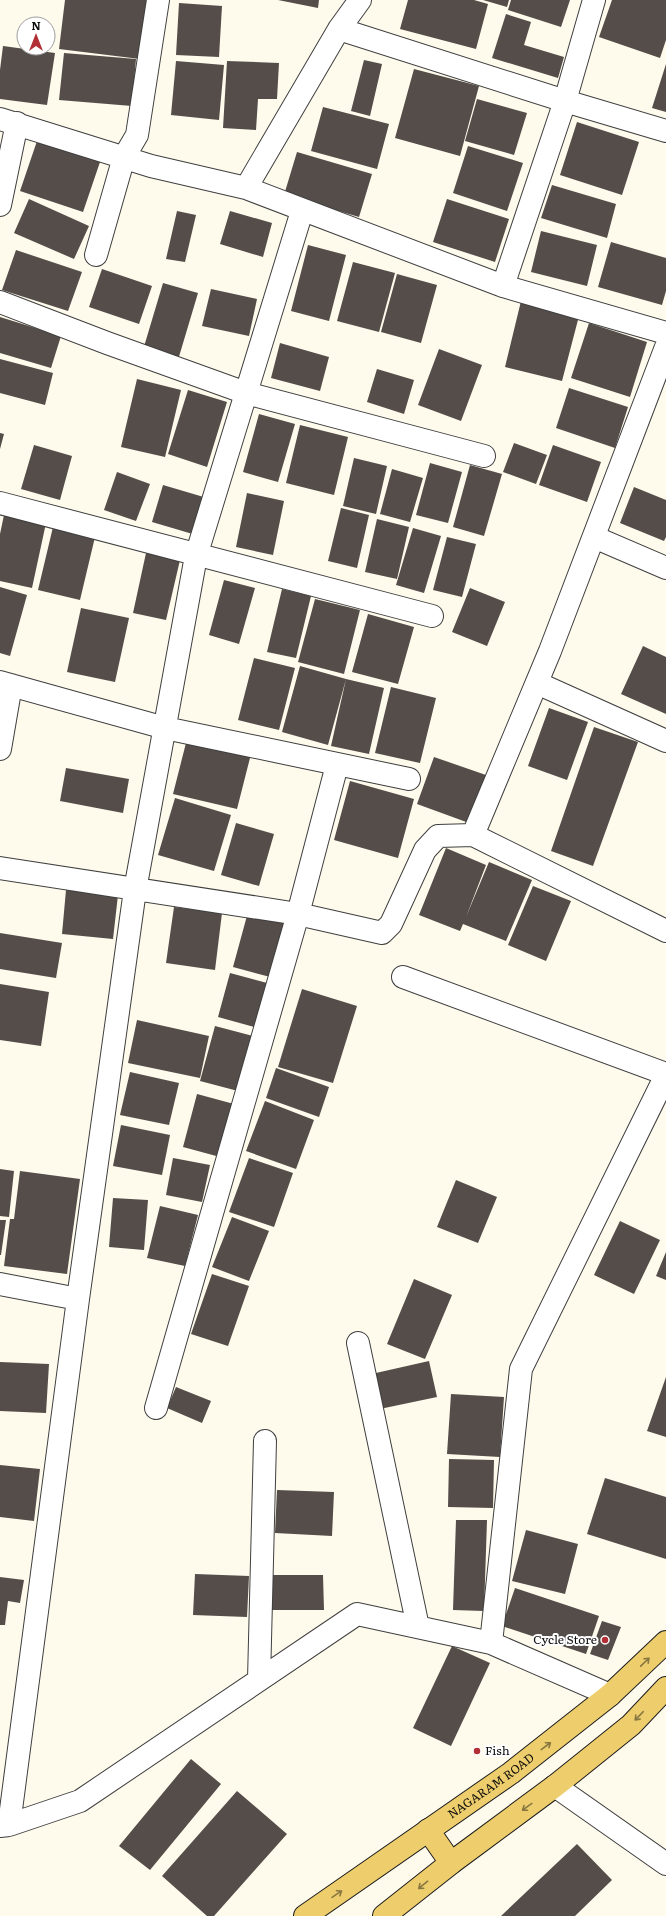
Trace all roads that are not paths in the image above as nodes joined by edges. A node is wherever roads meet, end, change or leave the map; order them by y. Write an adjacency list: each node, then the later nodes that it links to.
1 (158, 0): 8 (street)
2 (360, 0): 4 (street)
3 (594, 0): 5 (street)
4 (339, 30): 5 (street); 9 (street)
5 (565, 102): 7 (street); 13 (street)
6 (8, 121): 8 (street); 10 (street)
7 (666, 131)
8 (124, 157): 9 (street); 12 (street)
9 (246, 188): 11 (street)
10 (0, 205)
11 (302, 211): 13 (street); 17 (street)
12 (96, 255)
13 (503, 286): 15 (street)
14 (0, 302): 17 (street)
15 (666, 333)
16 (666, 347): 20 (street)
17 (246, 393): 18 (street); 21 (street)
18 (484, 456)
19 (0, 504): 21 (street)
20 (594, 537): 22 (street); 25 (street)
21 (196, 556): 23 (street); 26 (street)
22 (666, 568)
23 (432, 616)
24 (5, 684): 26 (street); 28 (street)
25 (537, 684): 27 (street); 31 (street)
26 (165, 728): 29 (street); 33 (street)
27 (666, 740)
28 (0, 749)
29 (337, 765): 30 (street); 34 (street)
30 (409, 779)
31 (473, 835): 34 (street); 35 (street)
32 (0, 868): 33 (street)
33 (135, 890): 34 (street); 39 (street)
34 (298, 914): 41 (street)
35 (666, 931)
36 (403, 977): 37 (street)
37 (666, 1075): 45 (street)
38 (0, 1284): 39 (street)
39 (78, 1299): 50 (street)
40 (358, 1343): 43 (street)
41 (156, 1408)
42 (265, 1441): 46 (street)
43 (418, 1627): 45 (street); 46 (street)
44 (666, 1642): 48 (main road, NAGARAM ROAD, one-way to 44)
45 (492, 1643): 48 (street)
46 (259, 1680): 50 (street)
47 (666, 1688): 49 (main road, one-way to 49)
48 (610, 1695): 51 (main road, NAGARAM ROAD, one-way to 48)
49 (555, 1786): 52 (main road, one-way to 52); 53 (street)
50 (4, 1826)
51 (428, 1830): 52 (main road); 54 (main road, NAGARAM ROAD, one-way to 51)
52 (451, 1863): 55 (main road, one-way to 55)
53 (666, 1864)
54 (305, 1916)
55 (384, 1916)

